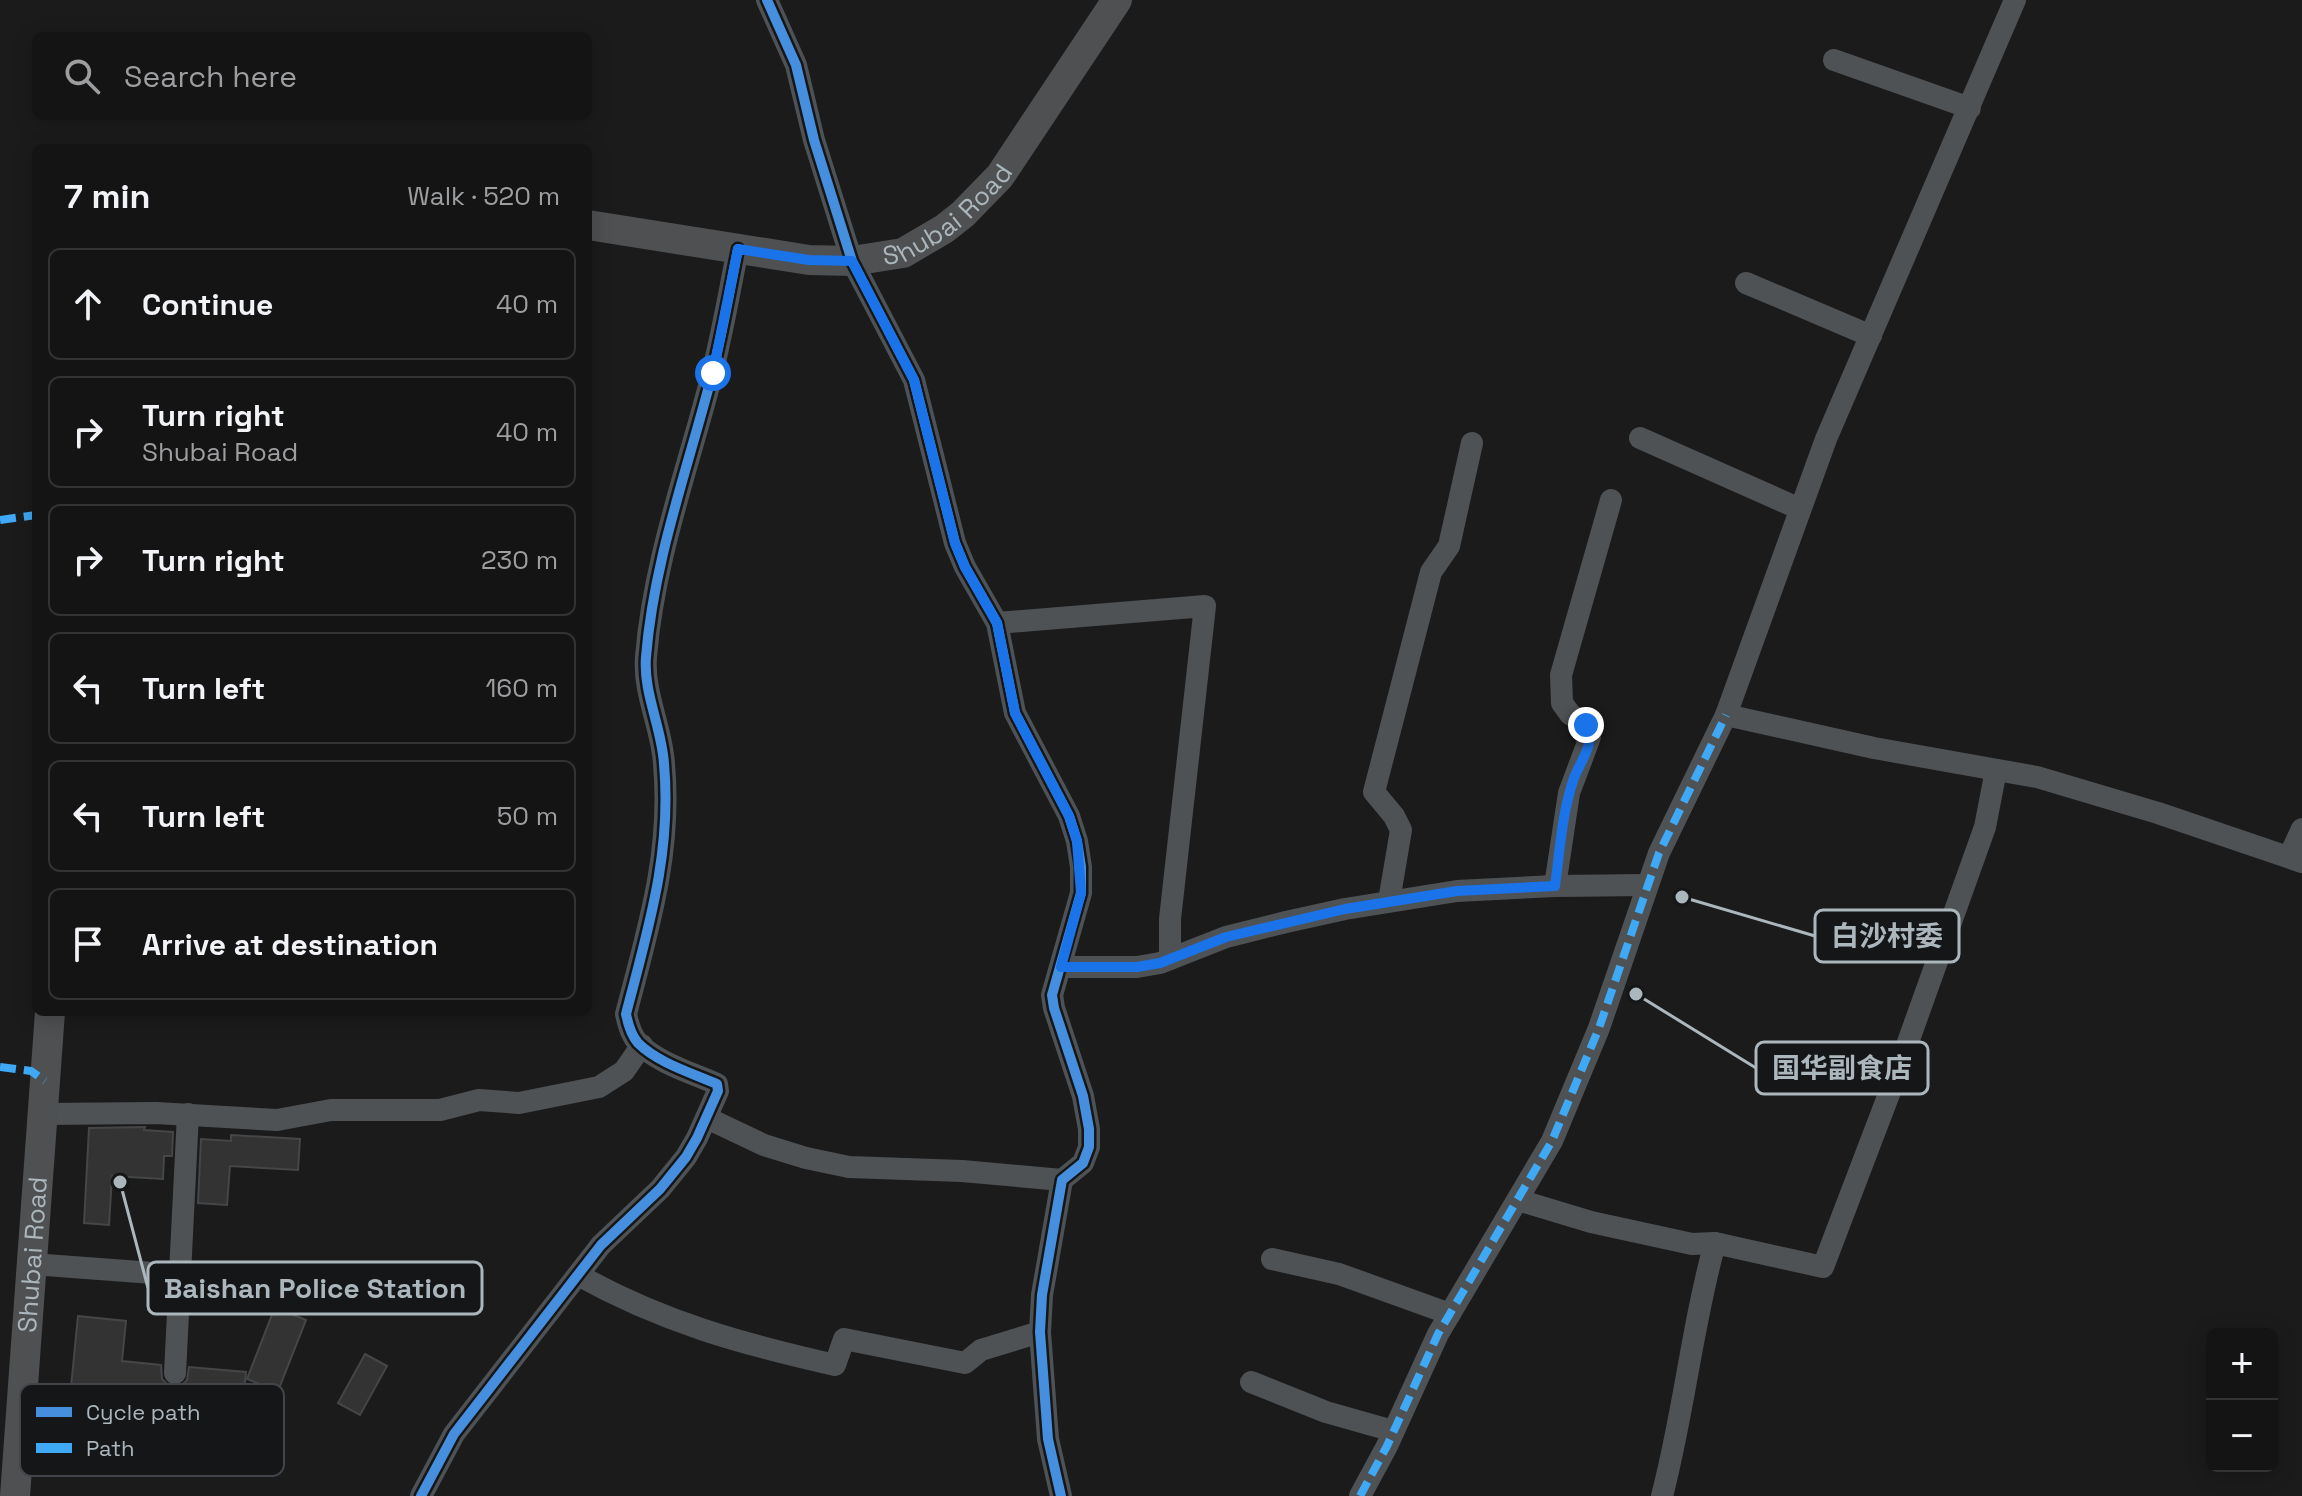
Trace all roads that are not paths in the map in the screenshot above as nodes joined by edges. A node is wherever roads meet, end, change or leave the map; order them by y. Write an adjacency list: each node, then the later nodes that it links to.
1 (767, 0): 8 (street)
2 (1117, 0): 8 (main road, Shubai Road)
3 (2015, 0): 5 (street)
4 (1834, 60): 5 (street)
5 (1970, 108): 10 (street)
6 (592, 226): 7 (main road, Shubai Road)
7 (738, 249): 8 (main road, Shubai Road); 26 (street)
8 (852, 261): 15 (street)
9 (1746, 283): 10 (street)
10 (1871, 336): 14 (street)
11 (1640, 438): 14 (street)
12 (1472, 443): 22 (street)
13 (1611, 500): 21 (street)
14 (1800, 509): 16 (street)
15 (997, 623): 23 (street); 24 (street)
16 (1726, 715): 17 (street); 20 (street)
17 (1996, 770): 19 (street); 32 (street)
18 (2302, 829): 19 (street)
19 (2291, 858)
20 (1646, 885): 21 (street); 31 (street)
21 (1555, 886): 22 (street)
22 (1389, 901): 23 (street)
23 (1170, 959): 24 (street)
24 (1061, 967): 30 (street)
25 (50, 1016): 27 (main road, Shubai Road)
26 (642, 1045): 28 (street); 29 (street)
27 (43, 1114): 28 (street); 34 (main road, Shubai Road)
28 (188, 1114): 35 (street)
29 (707, 1118): 30 (street); 36 (street)
30 (1062, 1180): 38 (street)
31 (1518, 1200): 32 (street); 37 (street)
32 (1715, 1243): 48 (street)
33 (1272, 1259): 37 (street)
34 (32, 1264): 35 (street); 41 (main road, Shubai Road)
35 (180, 1275): 39 (street)
36 (578, 1275): 38 (street); 45 (street)
37 (1450, 1314): 43 (street)
38 (1040, 1332): 46 (street)
39 (175, 1373)
40 (1251, 1382): 43 (street)
41 (23, 1384)
42 (20, 1428): 44 (main road, Shubai Road)
43 (1393, 1431): 47 (street)
44 (15, 1496)
45 (421, 1496)
46 (1061, 1496)
47 (1360, 1496)
48 (1662, 1496)

